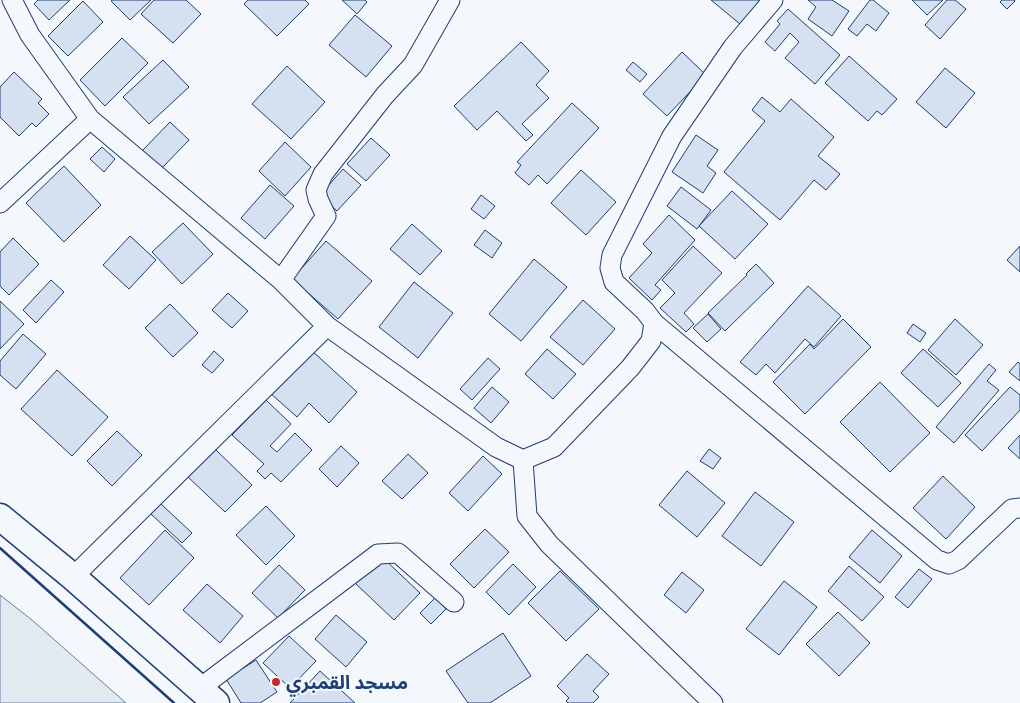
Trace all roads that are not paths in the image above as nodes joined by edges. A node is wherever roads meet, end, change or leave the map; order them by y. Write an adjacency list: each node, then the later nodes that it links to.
1 (12, 0): 4 (street)
2 (450, 0): 6 (street)
3 (774, 0): 7 (street)
4 (90, 119): 5 (street); 6 (street)
5 (0, 204)
6 (281, 280): 8 (street)
7 (654, 323): 9 (street); 10 (street)
8 (327, 326): 9 (street); 12 (street)
9 (523, 460): 15 (street)
10 (1020, 508)
11 (0, 517): 12 (main road)
12 (73, 577): 14 (main road)
13 (454, 602): 14 (street)
14 (208, 695)
15 (713, 703)

